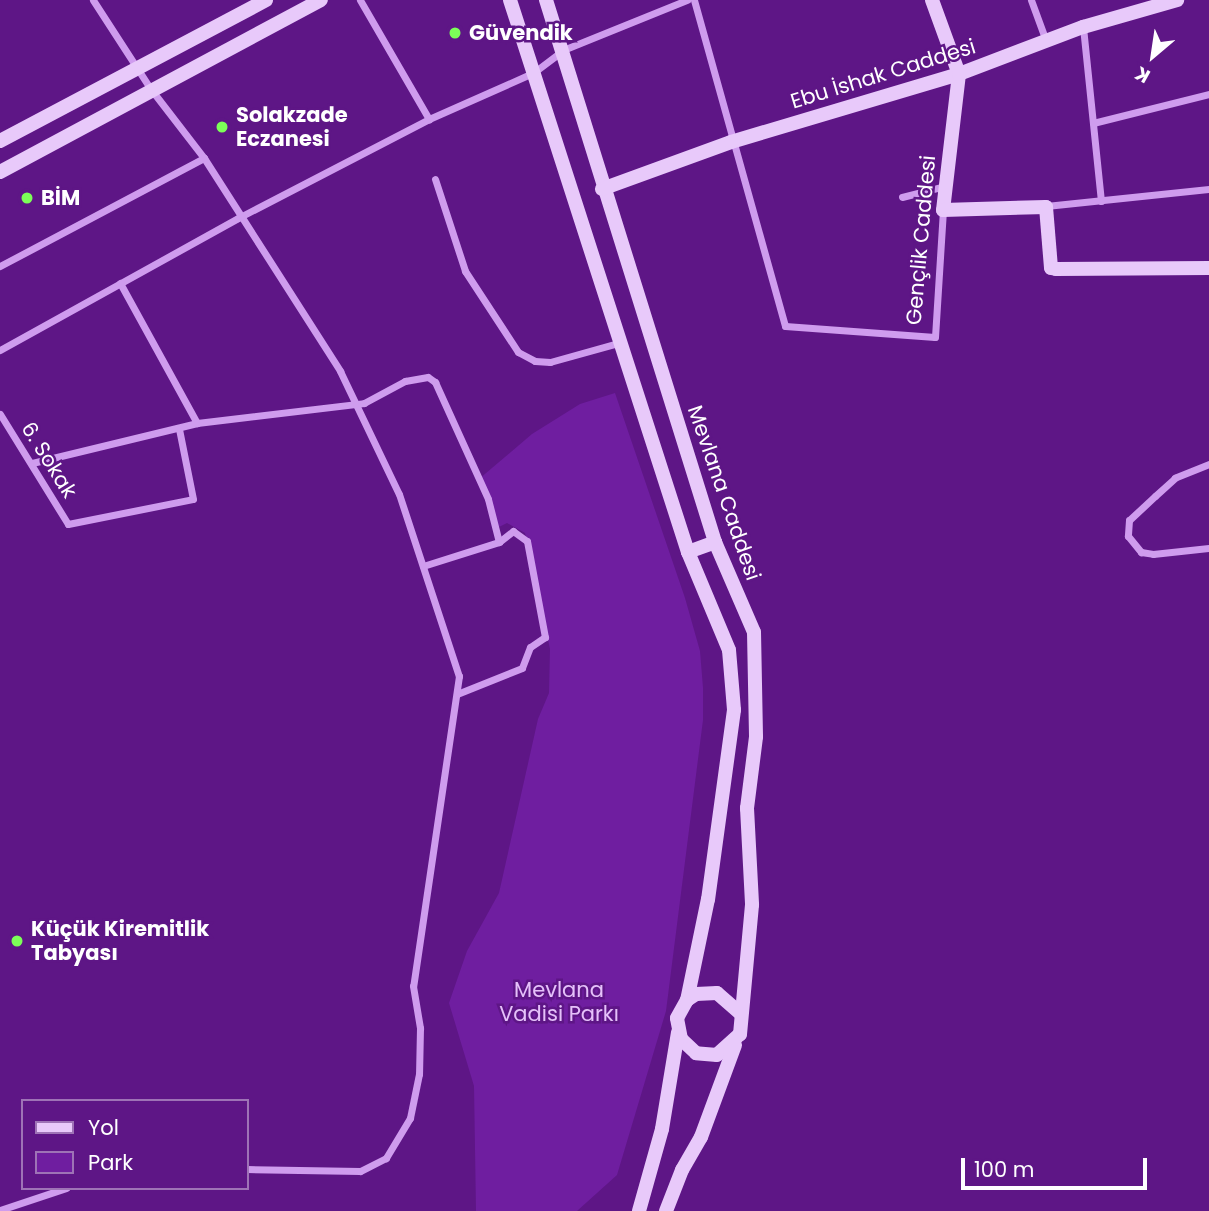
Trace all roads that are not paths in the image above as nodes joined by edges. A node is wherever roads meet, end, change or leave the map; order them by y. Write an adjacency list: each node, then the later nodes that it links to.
1 (93, 0): 15 (street)
2 (266, 0): 15 (street)
3 (321, 0): 18 (street)
4 (360, 0): 20 (street)
5 (510, 0): 16 (street)
6 (546, 0): 14 (street, Mevlana Caddesi)
7 (687, 0): 14 (street)
8 (694, 0): 23 (street, Gençlik Caddesi)
9 (932, 0): 17 (street, Gençlik Caddesi)
10 (1031, 0): 13 (street)
11 (1178, 0): 12 (street, Ebu İshak Caddesi)
12 (1083, 27): 13 (street, Ebu İshak Caddesi); 21 (street)
13 (1046, 42): 17 (street, Ebu İshak Caddesi)
14 (563, 50): 16 (street); 28 (street, Mevlana Caddesi)
15 (137, 68): 18 (street); 22 (street)
16 (533, 73): 20 (street); 38 (street)
17 (959, 74): 23 (street, Ebu İshak Caddesi); 27 (street, Gençlik Caddesi)
18 (150, 88): 24 (street); 25 (street)
19 (1209, 94): 21 (street)
20 (429, 119): 34 (street)
21 (1093, 123): 31 (street)
22 (0, 141)
23 (731, 142): 28 (street, Ebu İshak Caddesi); 33 (street, Gençlik Caddesi)
24 (204, 158): 34 (street); 35 (street)
25 (0, 172)
26 (435, 178): 38 (street)
27 (945, 186): 30 (street); 33 (street, Gençlik Caddesi)
28 (602, 189): 47 (street, Mevlana Caddesi)
29 (1209, 189): 31 (street)
30 (902, 197)
31 (1101, 201): 32 (street)
32 (1045, 206): 33 (street); 36 (street)
33 (943, 211)
34 (238, 218): 37 (street); 40 (street)
35 (0, 266)
36 (1209, 268)
37 (120, 283): 39 (street); 42 (street)
38 (622, 342): 49 (street)
39 (0, 349)
40 (355, 402): 42 (street); 46 (street); 50 (street)
41 (0, 414): 44 (street, 6. Sokak)
42 (197, 423): 43 (street)
43 (179, 429): 44 (street); 44 (street, 6. Sokak)
44 (32, 463)
45 (1209, 464): 48 (street)
46 (499, 542): 50 (street); 51 (street)
47 (715, 542): 49 (street); 53 (street, Mevlana Caddesi)
48 (1209, 548)
49 (688, 552): 52 (street)
50 (423, 566): 51 (street)
51 (457, 694): 56 (street)
52 (687, 1000): 53 (street); 54 (street)
53 (740, 1013): 55 (street)
54 (678, 1032): 55 (street); 59 (street)
55 (735, 1044): 60 (street)
56 (248, 1169)
57 (60, 1190): 58 (street)
58 (0, 1210)
59 (639, 1211)
60 (666, 1211)

